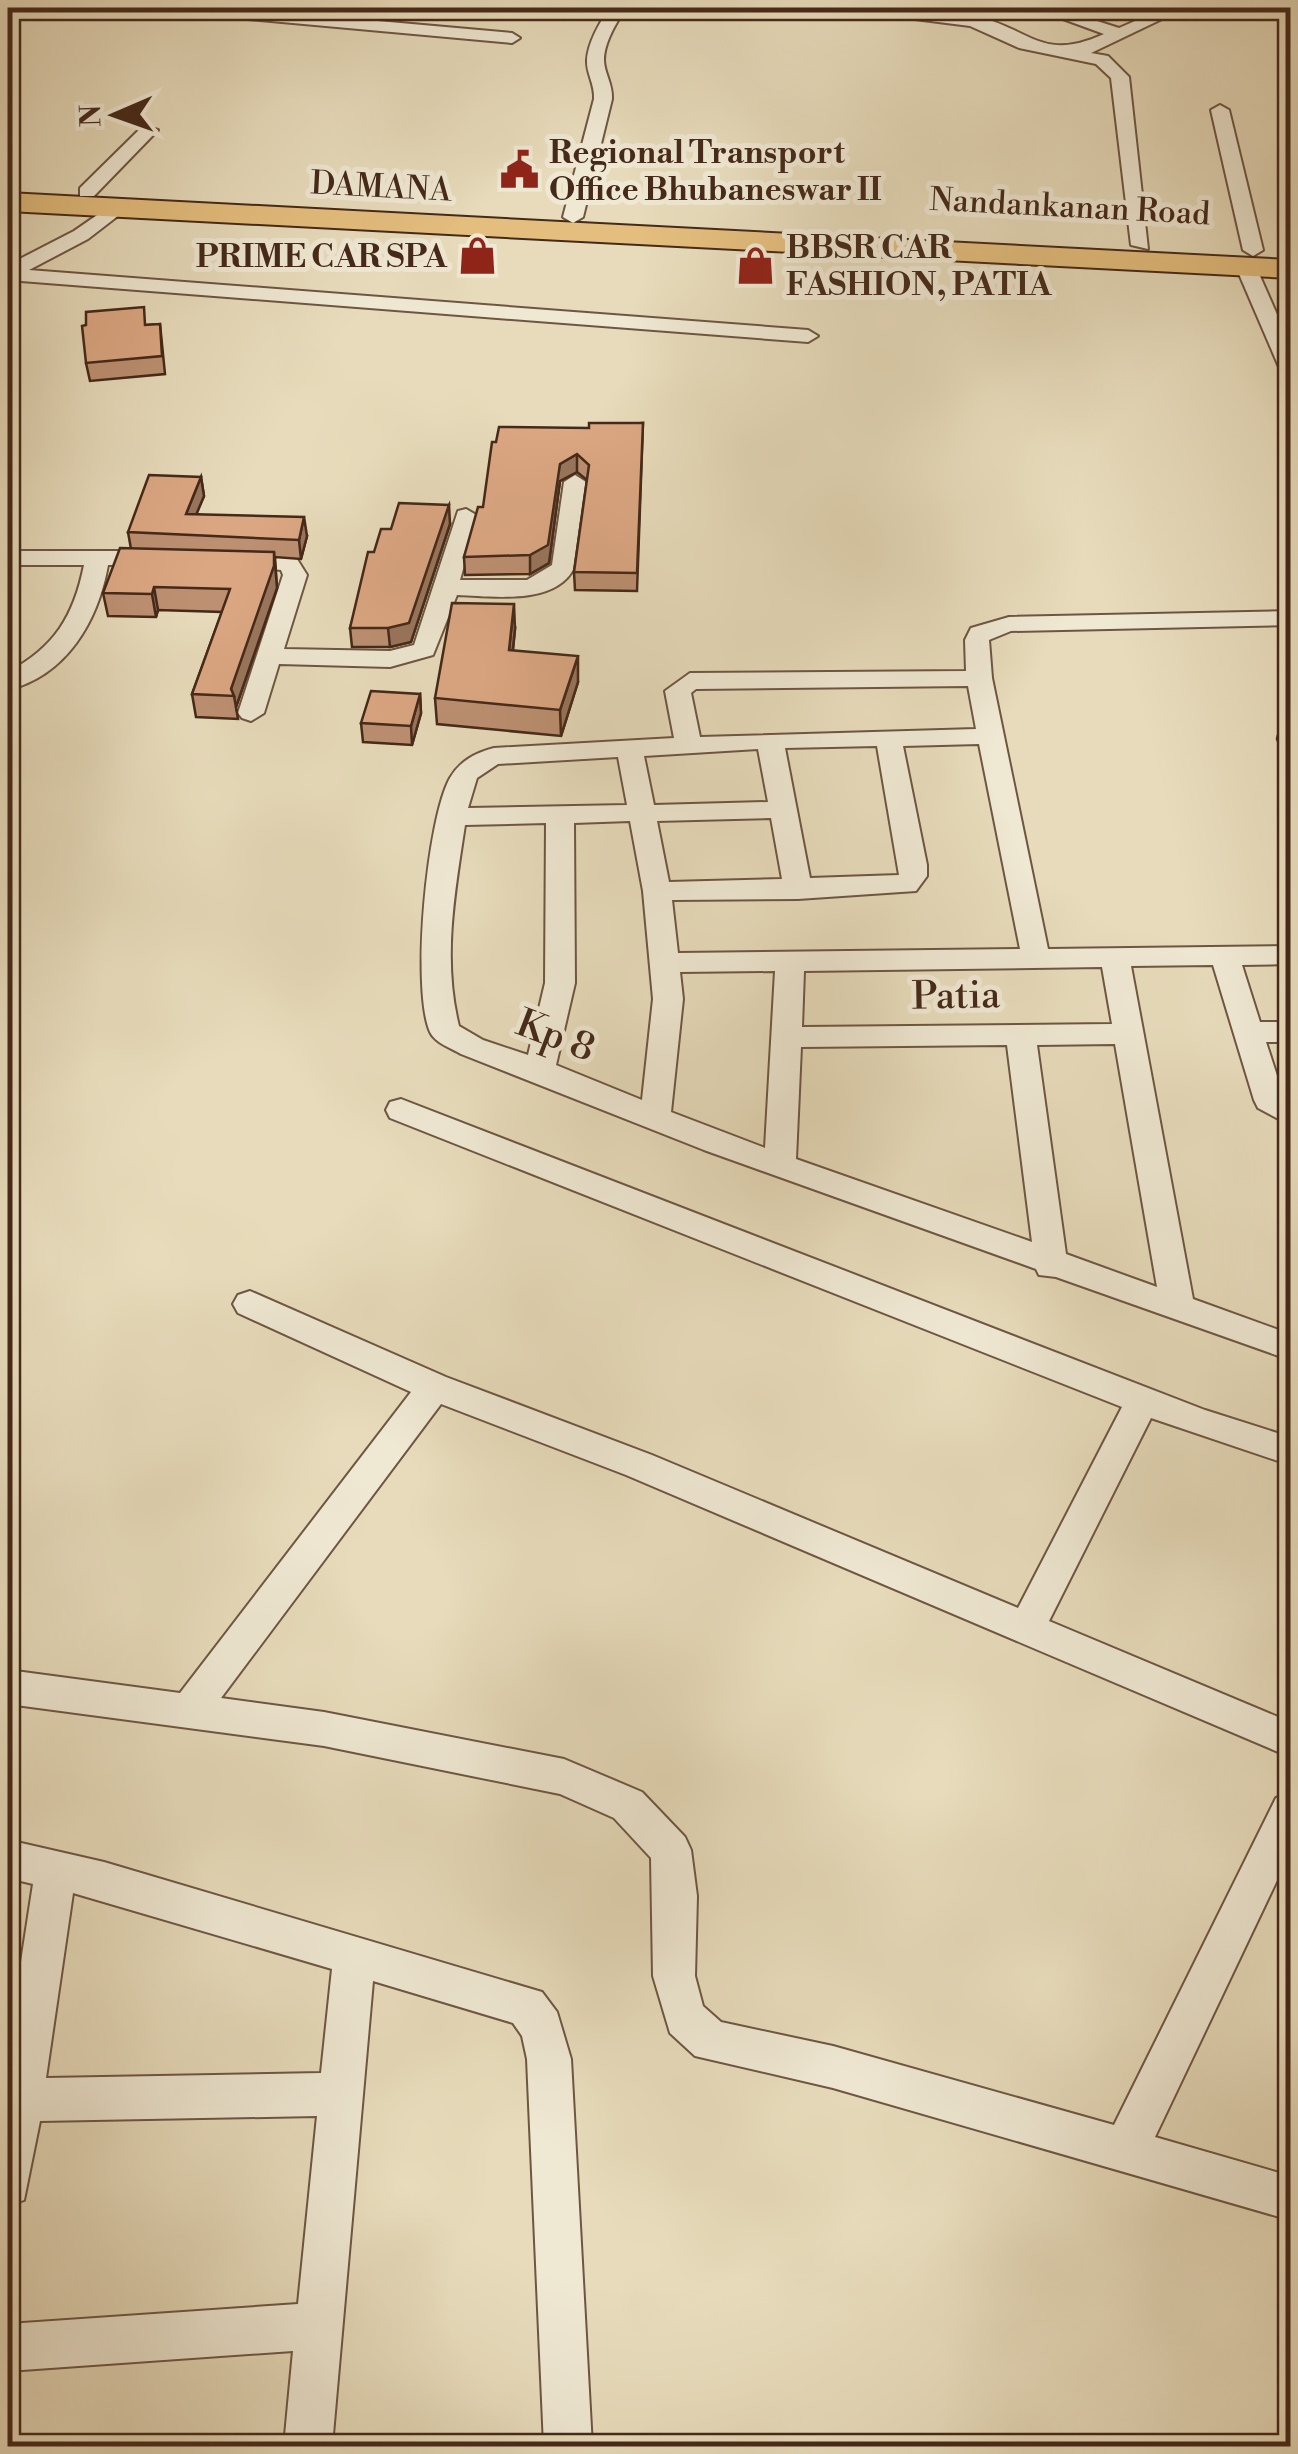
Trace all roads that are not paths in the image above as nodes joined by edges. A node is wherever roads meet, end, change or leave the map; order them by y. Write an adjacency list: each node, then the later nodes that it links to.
1 (424, 8): 8 (street)
2 (618, 8): 18 (street)
3 (867, 8): 11 (street)
4 (1041, 8): 9 (street)
5 (1177, 8): 9 (street)
6 (233, 13): 7 (street)
7 (318, 14): 8 (street)
8 (408, 28): 10 (street)
9 (1120, 34): 11 (street)
10 (512, 38)
11 (1079, 52): 20 (street)
12 (1220, 110): 22 (street)
13 (150, 130): 15 (street)
14 (8, 188): 15 (main road, Nandankanan Road)
15 (87, 192): 18 (main road, Nandankanan Road)
16 (8, 202): 17 (main road, DAMANA)
17 (116, 208): 19 (main road, DAMANA); 24 (street)
18 (573, 217): 19 (main road, Nandankanan Road)
19 (933, 242): 20 (main road, Nandankanan Road); 22 (main road, DAMANA)
20 (1140, 245): 22 (main road, Nandankanan Road)
21 (1290, 252): 22 (main road, Nandankanan Road)
22 (1250, 259): 23 (main road, DAMANA); 26 (street)
23 (1290, 269)
24 (8, 274): 25 (street)
25 (808, 336)
26 (1290, 366)
27 (574, 482): 31 (street)
28 (466, 516): 31 (street)
29 (8, 558): 30 (street)
30 (97, 558): 33 (street); 35 (street)
31 (446, 587): 33 (street)
32 (1290, 618): 34 (street)
33 (270, 656): 36 (street)
34 (979, 678): 37 (street); 40 (street)
35 (8, 682)
36 (251, 712)
37 (990, 736): 38 (street, Kp 8); 51 (street)
38 (888, 738): 39 (street, Kp 8); 46 (street)
39 (770, 741): 40 (street, Kp 8); 42 (street)
40 (689, 746): 41 (street, Kp 8)
41 (630, 750): 43 (street); 45 (street, Kp 8)
42 (784, 810): 43 (street); 46 (street)
43 (641, 813): 44 (street); 47 (street)
44 (560, 815): 45 (street); 59 (street)
45 (453, 817): 59 (street, Kp 8)
46 (798, 890): 47 (street)
47 (657, 891): 53 (street)
48 (1290, 955): 49 (street)
49 (1225, 956): 50 (street); 54 (street)
50 (1115, 958): 51 (street); 56 (street)
51 (1036, 959): 52 (street)
52 (790, 961): 53 (street); 58 (street)
53 (664, 963): 62 (street)
54 (1249, 1032): 55 (street); 61 (street)
55 (1290, 1032)
56 (1127, 1034): 57 (street, Patia); 66 (street)
57 (1021, 1035): 58 (street, Patia); 64 (street)
58 (786, 1037): 63 (street)
59 (540, 1070): 62 (street, Kp 8)
60 (401, 1110): 69 (street)
61 (1290, 1114)
62 (655, 1117): 63 (street, Kp 8)
63 (780, 1166): 64 (street, Kp 8)
64 (1051, 1266): 66 (street, Kp 8)
65 (250, 1304): 68 (street)
66 (1178, 1310): 67 (street, Kp 8)
67 (1290, 1348)
68 (434, 1386): 71 (street); 73 (street)
69 (1143, 1400): 70 (street); 71 (street)
70 (1290, 1451)
71 (1026, 1629): 74 (street)
72 (8, 1687): 73 (street)
73 (189, 1711): 81 (street)
74 (1290, 1740)
75 (1290, 1811): 81 (street)
76 (8, 1858): 77 (street)
77 (56, 1870): 78 (street); 80 (street)
78 (354, 1955): 79 (street); 87 (street)
79 (341, 2094): 80 (street); 84 (street)
80 (20, 2100): 82 (street)
81 (1126, 2151): 83 (street)
82 (8, 2184)
83 (1290, 2198)
84 (320, 2326): 85 (street); 86 (street)
85 (8, 2348)
86 (308, 2446)
87 (568, 2446)

